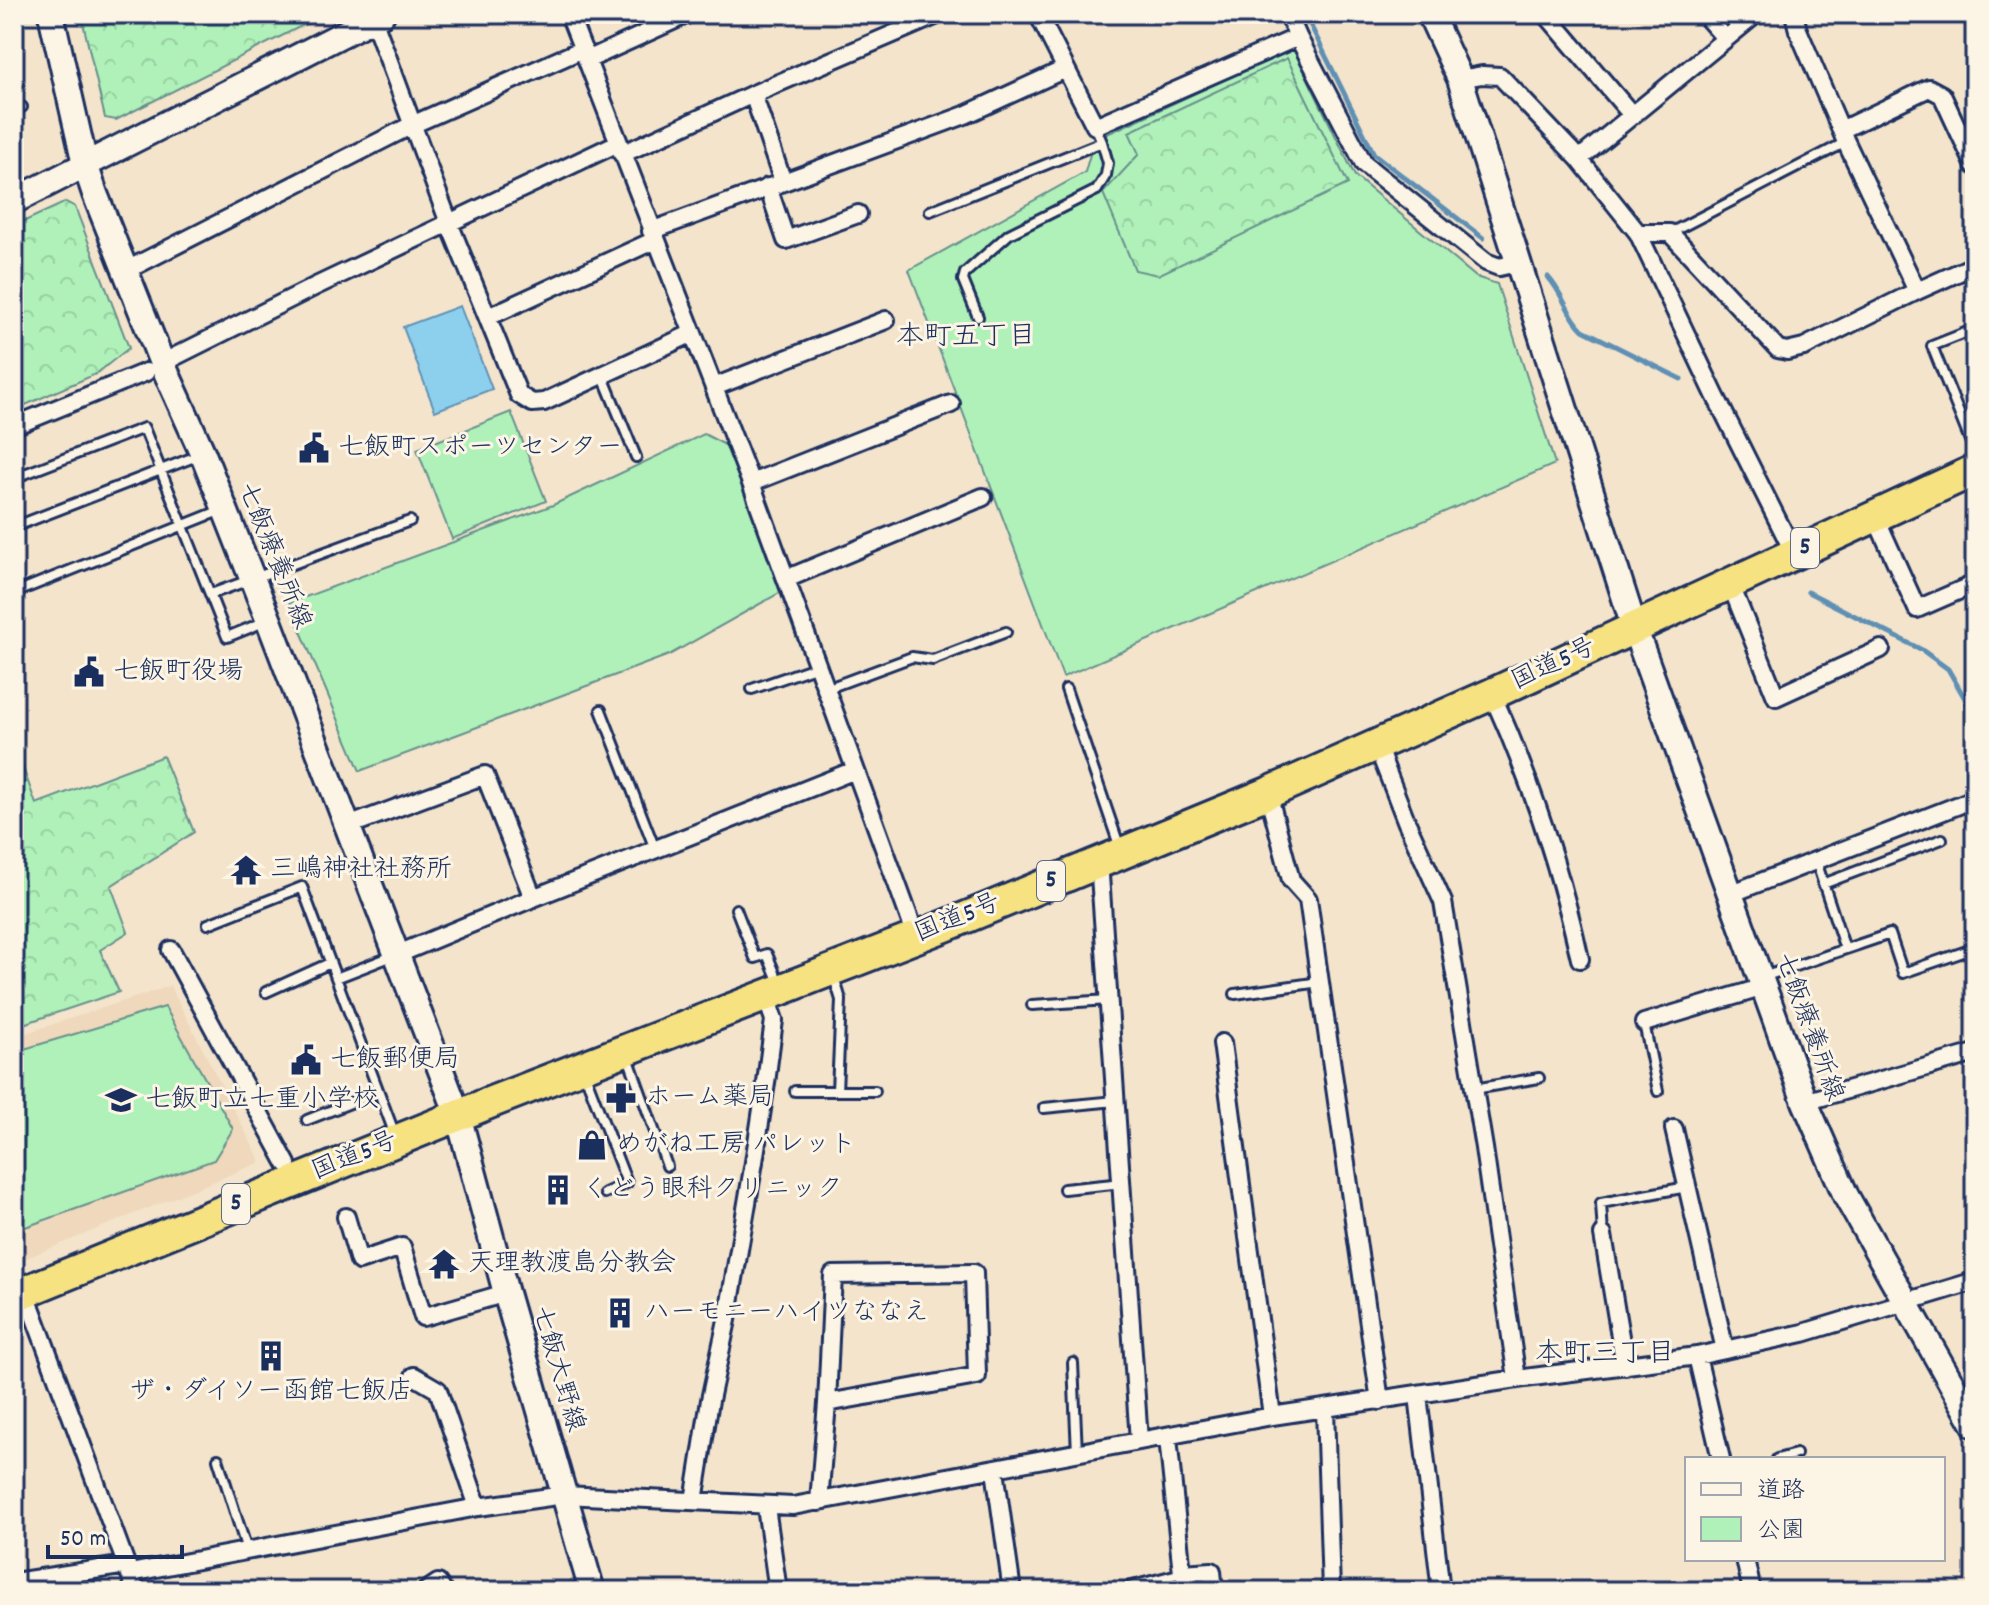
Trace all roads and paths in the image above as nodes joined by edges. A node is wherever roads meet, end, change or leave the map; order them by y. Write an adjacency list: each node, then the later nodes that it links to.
1 (51, 14): 25 (main road, 七飯療養所線)
2 (569, 14): 15 (street)
3 (688, 14): 15 (street)
4 (940, 14): 18 (street)
5 (1038, 14): 16 (street)
6 (1288, 14): 13 (street)
7 (1430, 14): 17 (main road, 七飯療養所線)
8 (1546, 14): 19 (street)
9 (1704, 14): 14 (street)
10 (1756, 14): 14 (street)
11 (1794, 14): 22 (street)
12 (377, 16): 20 (street); 25 (main road)
13 (1298, 37): 21 (street); 35 (street)
14 (1725, 38): 19 (street)
15 (585, 55): 20 (street); 23 (street)
16 (1065, 69): 21 (street); 27 (street)
17 (1460, 79): 24 (street); 35 (main road, 七飯療養所線)
18 (753, 94): 23 (street); 27 (street)
19 (1632, 115): 24 (street)
20 (414, 124): 31 (street); 37 (street)
21 (1099, 134): 29 (lane); 40 (lane)
22 (1844, 136): 26 (street); 33 (lane); 38 (street)
23 (620, 149): 31 (street); 34 (street)
24 (1579, 159): 32 (street)
25 (85, 164): 28 (main road); 37 (main road, 七飯療養所線)
26 (1975, 166)
27 (775, 185): 30 (street); 34 (street)
28 (14, 201)
29 (930, 211)
30 (858, 214)
31 (449, 223): 39 (street); 44 (street)
32 (1638, 233): 33 (street); 62 (street)
33 (1670, 233): 38 (street)
34 (653, 235): 39 (street); 43 (street)
35 (1517, 263): 70 (main road, 七飯療養所線)
36 (1975, 265): 38 (street)
37 (125, 271): 44 (main road, 七飯療養所線)
38 (1917, 291)
39 (488, 317): 45 (street)
40 (978, 317)
41 (886, 320): 46 (street)
42 (1975, 329): 49 (lane)
43 (693, 333): 45 (street); 46 (street)
44 (154, 368): 48 (street); 50 (main road, 七飯療養所線)
45 (602, 374): 51 (lane)
46 (714, 387): 55 (street)
47 (951, 404): 55 (street)
48 (14, 426)
49 (1975, 453)
50 (203, 454): 52 (lane); 57 (main road, 七飯療養所線)
51 (636, 457)
52 (161, 468): 54 (lane); 60 (lane); 61 (lane)
53 (1975, 470): 58 (highway, 国道5号 / 5)
54 (14, 478)
55 (751, 483): 63 (street)
56 (983, 497): 63 (street)
57 (224, 509): 60 (lane); 64 (main road, 七飯療養所線)
58 (1875, 516): 62 (highway, 国道5号 / 5); 66 (street)
59 (410, 521): 64 (lane)
60 (184, 525): 67 (lane); 68 (lane)
61 (14, 527)
62 (1794, 553): 65 (highway, 国道5号 / 5)
63 (786, 579): 73 (street)
64 (253, 580): 68 (lane); 69 (main road, 七飯療養所線)
65 (1730, 583): 70 (highway, 国道5号 / 5); 72 (street)
66 (1975, 590)
67 (14, 593)
68 (211, 594): 69 (lane)
69 (269, 621): 83 (main road, 七飯療養所線)
70 (1634, 627): 77 (highway, 国道5号 / 5); 89 (main road, 七飯療養所線)
71 (1006, 632): 75 (lane)
72 (1881, 649)
73 (818, 666): 74 (lane); 75 (street)
74 (752, 689)
75 (826, 689): 80 (street)
76 (1066, 689): 86 (lane)
77 (1492, 694): 79 (highway, 国道5号 / 5); 98 (street)
78 (601, 710): 85 (lane)
79 (1377, 746): 81 (highway, 国道5号 / 5); 115 (street)
80 (855, 770): 85 (street); 93 (street)
81 (1268, 793): 86 (highway, 国道5号 / 5); 102 (street)
82 (1969, 801): 87 (street)
83 (348, 826): 90 (street); 97 (main road, 七飯療養所線)
84 (1942, 839): 88 (lane)
85 (655, 849): 90 (street)
86 (1110, 857): 93 (highway, 国道5号 / 5); 107 (street)
87 (1816, 861): 88 (lane); 89 (street)
88 (1823, 884): 95 (lane)
89 (1730, 894): 103 (main road, 七飯療養所線)
90 (533, 898): 97 (street)
91 (736, 909): 104 (lane)
92 (208, 924): 99 (lane)
93 (916, 936): 100 (highway, 国道5号 / 5)
94 (1975, 948): 95 (lane)
95 (1845, 949): 103 (lane)
96 (171, 950): 128 (street)
97 (396, 955): 101 (lane); 124 (main road, 七飯療養所線)
98 (1580, 959)
99 (330, 963): 101 (lane); 105 (lane)
100 (831, 969): 104 (highway, 国道5号 / 5); 117 (lane)
101 (336, 978): 120 (lane)
102 (1320, 982): 106 (lane); 147 (street)
103 (1762, 983): 109 (street); 122 (main road, 七飯療養所線)
104 (773, 991): 111 (highway, 国道5号 / 5); 161 (street)
105 (266, 992)
106 (1235, 994)
107 (1109, 1000): 108 (lane); 121 (street)
108 (1032, 1005)
109 (1644, 1023): 119 (lane)
110 (1222, 1043): 150 (street)
111 (625, 1050): 113 (highway, 国道5号 / 5); 129 (lane)
112 (1975, 1053): 122 (street)
113 (582, 1067): 124 (highway, 国道5号 / 5); 133 (lane)
114 (1539, 1078): 115 (lane)
115 (1474, 1089): 145 (street)
116 (795, 1091): 117 (lane)
117 (837, 1091): 118 (lane)
118 (875, 1091)
119 (1658, 1091)
120 (378, 1092): 125 (lane); 127 (lane)
121 (1117, 1100): 123 (lane); 130 (street)
122 (1805, 1102): 139 (main road, 七飯療養所線)
123 (1044, 1108)
124 (458, 1115): 127 (highway, 国道5号 / 5); 137 (main road, 七飯大野線)
125 (307, 1120)
126 (1674, 1129): 131 (street)
127 (397, 1140): 138 (highway, 国道5号 / 5)
128 (287, 1164)
129 (667, 1166)
130 (1123, 1183): 132 (lane); 153 (street)
131 (1687, 1187): 135 (lane); 140 (street)
132 (1064, 1189)
133 (605, 1193)
134 (346, 1217): 137 (street)
135 (1603, 1235): 143 (street)
136 (1975, 1281): 139 (street)
137 (506, 1293): 160 (main road, 七飯大野線)
138 (19, 1294): 167 (street)
139 (1905, 1303): 140 (street); 151 (main road, 七飯療養所線)
140 (1725, 1350): 141 (street)
141 (1697, 1356): 143 (street); 156 (street)
142 (1073, 1363): 154 (lane)
143 (1625, 1366): 145 (street)
144 (414, 1376): 163 (street)
145 (1517, 1379): 146 (street)
146 (1418, 1395): 147 (street); 179 (street)
147 (1380, 1401): 149 (street)
148 (827, 1403): 148 (street); 162 (street)
149 (1325, 1409): 150 (street); 178 (street)
150 (1272, 1416): 152 (street)
151 (1975, 1425)
152 (1168, 1438): 153 (street); 168 (street)
153 (1139, 1441): 154 (street)
154 (1077, 1453): 159 (street)
155 (1796, 1454): 157 (lane)
156 (1721, 1457)
157 (1785, 1457)
158 (218, 1459): 165 (lane)
159 (995, 1470): 162 (street); 175 (street)
160 (564, 1495): 161 (street); 163 (street); 173 (main road, 七飯大野線)
161 (694, 1501): 164 (street)
162 (819, 1502): 164 (street)
163 (478, 1507): 165 (street)
164 (766, 1507): 174 (street)
165 (247, 1550): 167 (street)
166 (1745, 1561): 180 (street)
167 (128, 1569): 169 (street); 170 (street)
168 (1182, 1573): 176 (lane); 177 (street)
169 (14, 1582)
170 (136, 1591)
171 (426, 1591): 172 (street)
172 (443, 1591)
173 (592, 1591)
174 (778, 1591)
175 (1012, 1591)
176 (1113, 1591)
177 (1214, 1591)
178 (1331, 1591)
179 (1441, 1591)
180 (1752, 1591)

